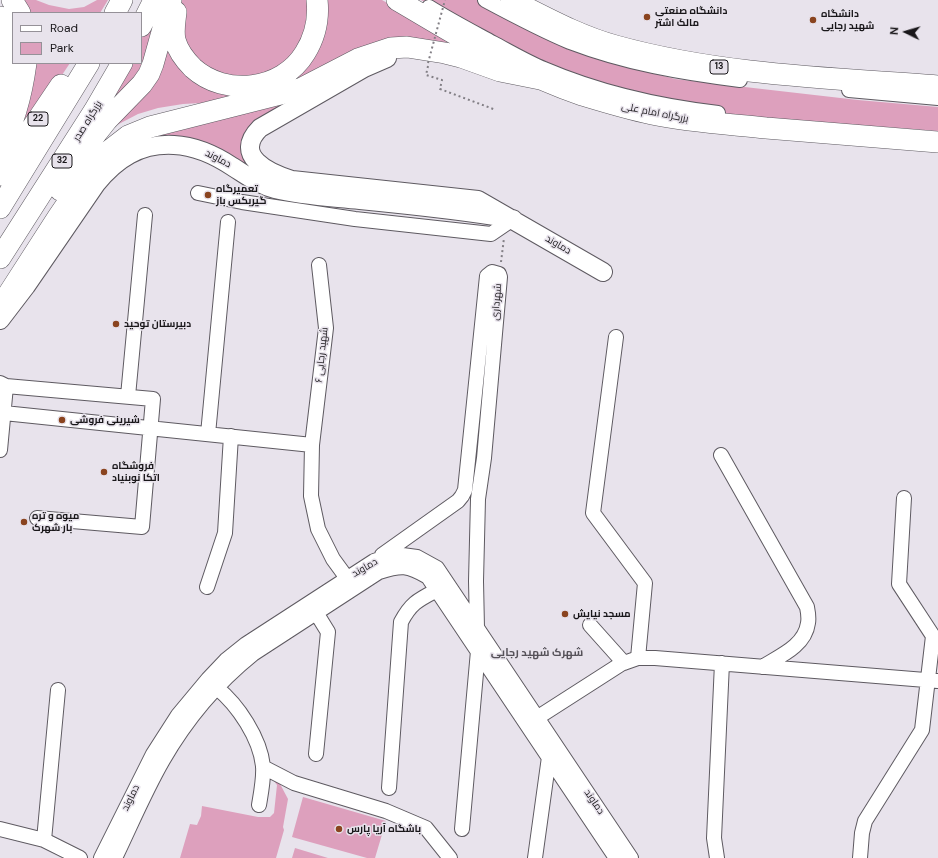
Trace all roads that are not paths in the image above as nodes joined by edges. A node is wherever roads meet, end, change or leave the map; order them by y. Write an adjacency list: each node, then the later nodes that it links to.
1 (12, 0): 10 (highway)
2 (153, 0): 11 (highway); 13 (highway)
3 (171, 0): 28 (highway)
4 (177, 0): 5 (highway)
5 (317, 0)
6 (397, 0): 20 (highway, بزرگراه امام علی)
7 (416, 0): 25 (street)
8 (485, 0): 22 (street)
9 (511, 0): 21 (highway, 13)
10 (19, 12)
11 (142, 16)
12 (0, 17): 24 (highway)
13 (142, 24)
14 (424, 56): 20 (highway); 23 (highway); 33 (main road, دماوند)
15 (26, 64): 27 (highway)
16 (75, 64): 29 (highway, 22)
17 (88, 64): 31 (highway)
18 (110, 64): 35 (highway)
19 (121, 64): 36 (highway, بزرگراه صدر / 32)
20 (540, 79): 26 (highway, بزرگراه امام علی)
21 (938, 86)
22 (938, 98)
23 (239, 105): 28 (highway); 40 (highway)
24 (0, 119)
25 (938, 133)
26 (938, 142)
27 (0, 148)
28 (70, 174): 39 (highway)
29 (0, 175)
30 (198, 193): 33 (street)
31 (0, 208)
32 (145, 215): 44 (street)
33 (513, 219): 38 (main road, دماوند); 41 (main road, دماوند)
34 (228, 222): 47 (street)
35 (0, 236)
36 (0, 258)
37 (319, 265): 49 (street, شهید رجایی ۶)
38 (603, 272)
39 (0, 287)
40 (0, 307)
41 (0, 320)
42 (616, 337): 66 (street)
43 (3, 385): 44 (street); 45 (street)
44 (128, 396): 46 (street)
45 (2, 410): 46 (street); 50 (street)
46 (151, 427): 47 (street); 57 (street)
47 (208, 434): 48 (street)
48 (231, 436): 49 (street); 60 (street)
49 (312, 445): 59 (street, شهید رجایی ۶)
50 (0, 450)
51 (721, 455): 68 (street)
52 (469, 456): 53 (street); 53 (street, شهرداری); 54 (street, شهرداری)
53 (484, 458): 56 (street, شهرداری)
54 (462, 496): 56 (street); 58 (street)
55 (904, 498): 69 (street)
56 (478, 499): 64 (street, شهرداری)
57 (37, 518)
58 (374, 561): 59 (street, دماوند); 64 (street, دماوند)
59 (350, 583): 61 (street, دماوند); 62 (street, دماوند)
60 (207, 587)
61 (437, 590): 65 (street, دماوند); 76 (street)
62 (313, 608): 70 (street, دماوند); 73 (street); 82 (street, دماوند)
63 (590, 625): 66 (street)
64 (477, 628): 72 (street, دماوند)
65 (478, 651): 72 (street, دماوند); 79 (street)
66 (631, 660): 67 (street); 72 (street)
67 (722, 663): 68 (street); 87 (street)
68 (762, 666): 69 (street)
69 (933, 681): 88 (street)
70 (217, 688): 75 (street); 83 (street, دماوند)
71 (58, 690): 80 (street)
72 (532, 721): 74 (street, دماوند)
73 (316, 754)
74 (554, 754): 85 (street); 86 (street, دماوند)
75 (263, 767): 77 (street); 84 (street)
76 (389, 788)
77 (259, 806)
78 (0, 829): 80 (street)
79 (462, 829)
80 (44, 840): 81 (street)
81 (80, 858)
82 (101, 858)
83 (114, 858)
84 (450, 858)
85 (535, 858)
86 (626, 858)
87 (717, 858)
88 (860, 858)

